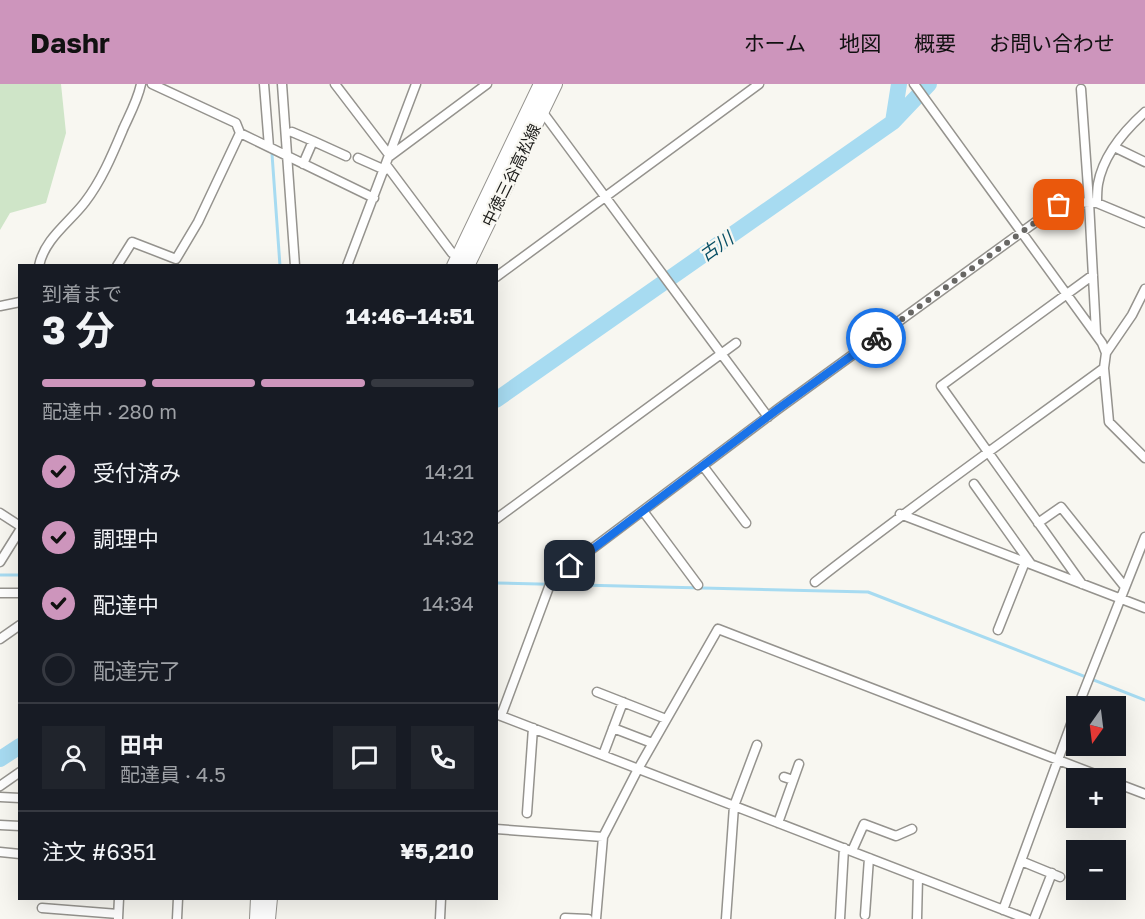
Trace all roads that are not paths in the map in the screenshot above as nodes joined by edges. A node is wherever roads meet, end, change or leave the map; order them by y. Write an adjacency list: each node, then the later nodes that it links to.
1 (141, 84): 33 (street)
2 (152, 84): 16 (street)
3 (264, 84): 18 (street)
4 (282, 84): 20 (street)
5 (335, 84): 22 (street)
6 (416, 84): 22 (street)
7 (487, 84): 22 (street)
8 (542, 84): 13 (main road, 中徳三谷高松線)
9 (555, 84): 13 (main road, 中徳三谷高松線)
10 (759, 84): 27 (street)
11 (915, 85): 31 (street)
12 (1081, 89): 29 (street)
13 (538, 106): 27 (street); 32 (main road, 中徳三谷高松線)
14 (1145, 112): 19 (street)
15 (292, 132): 17 (street)
16 (240, 133): 18 (street); 34 (street)
17 (313, 141): 21 (street); 25 (street)
18 (269, 147): 20 (street)
19 (1114, 147): 24 (street); 29 (street)
20 (287, 156): 25 (street); 35 (street)
21 (346, 156)
22 (390, 156): 26 (street)
23 (358, 158): 26 (street)
24 (1145, 162)
25 (303, 164): 28 (street)
26 (386, 168): 28 (street); 32 (street)
27 (605, 197): 38 (street); 45 (street)
28 (374, 198): 36 (street)
29 (1093, 203): 30 (street); 31 (street); 37 (street)
30 (1145, 224)
31 (1023, 232): 40 (street); 48 (street)
32 (460, 262)
33 (40, 264)
34 (118, 264)
35 (295, 264)
36 (349, 264)
37 (1093, 275): 40 (street); 43 (street)
38 (498, 276)
39 (1145, 289): 46 (street)
40 (1067, 292): 43 (street); 49 (street)
41 (18, 302): 42 (street)
42 (0, 306)
43 (1096, 333): 46 (street)
44 (736, 343): 45 (street)
45 (722, 353): 48 (street); 56 (street)
46 (1106, 353): 47 (street)
47 (1104, 368): 49 (street); 50 (street)
48 (772, 414): 51 (street)
49 (988, 453): 55 (street); 58 (street)
50 (1145, 458)
51 (703, 466): 53 (street); 57 (street)
52 (974, 484): 63 (street)
53 (643, 511): 66 (street); 78 (street)
54 (0, 513): 59 (street)
55 (900, 514): 63 (street); 64 (street)
56 (498, 518)
57 (746, 523)
58 (1038, 523): 65 (street); 67 (street)
59 (18, 526)
60 (18, 531): 62 (street)
61 (1145, 537): 67 (street)
62 (0, 562)
63 (1028, 563): 65 (street); 73 (street)
64 (815, 582)
65 (1082, 584): 70 (street)
66 (698, 585)
67 (1125, 587): 70 (street)
68 (0, 593): 69 (street)
69 (18, 593)
70 (1121, 599): 71 (street); 76 (street)
71 (1145, 608)
72 (18, 626): 74 (street)
73 (998, 630)
74 (0, 639)
75 (597, 692): 77 (street)
76 (1082, 696)
77 (623, 702): 79 (street); 81 (street)
78 (499, 715): 80 (street)
79 (666, 719): 83 (street); 86 (street)
80 (533, 728): 85 (street); 97 (street)
81 (613, 728): 83 (street); 85 (street)
82 (1066, 736): 86 (street)
83 (652, 743): 89 (street)
84 (757, 745): 96 (street)
85 (603, 755): 89 (street)
86 (1057, 760): 88 (street); 108 (street)
87 (799, 764): 98 (street)
88 (1078, 768)
89 (638, 769): 96 (street); 103 (street)
90 (18, 773): 91 (street)
91 (0, 786)
92 (1126, 787): 93 (street)
93 (1145, 794)
94 (0, 797): 95 (street)
95 (18, 798)
96 (734, 806): 98 (street); 127 (street)
97 (527, 813)
98 (778, 823): 104 (street)
99 (0, 825): 100 (street)
100 (18, 826)
101 (498, 829): 103 (street)
102 (912, 829): 104 (street)
103 (603, 837): 126 (street)
104 (848, 850): 107 (street); 128 (street)
105 (0, 852): 106 (street)
106 (18, 854)
107 (869, 858): 109 (street); 118 (street)
108 (1021, 861): 116 (street); 132 (street)
109 (918, 877): 116 (street); 129 (street)
110 (119, 900): 119 (street)
111 (178, 900): 121 (street)
112 (258, 900): 122 (main road)
113 (270, 900): 123 (main road)
114 (441, 900): 124 (street)
115 (42, 908): 117 (street)
116 (1000, 909): 130 (street); 131 (street)
117 (67, 915): 119 (street)
118 (865, 915)
119 (118, 916)
120 (565, 918): 125 (street)
121 (177, 919)
122 (257, 919)
123 (268, 919)
124 (440, 919)
125 (588, 919)
126 (596, 919)
127 (726, 919)
128 (840, 919)
129 (917, 919)
130 (997, 919)
131 (1027, 919)
132 (1034, 919)

